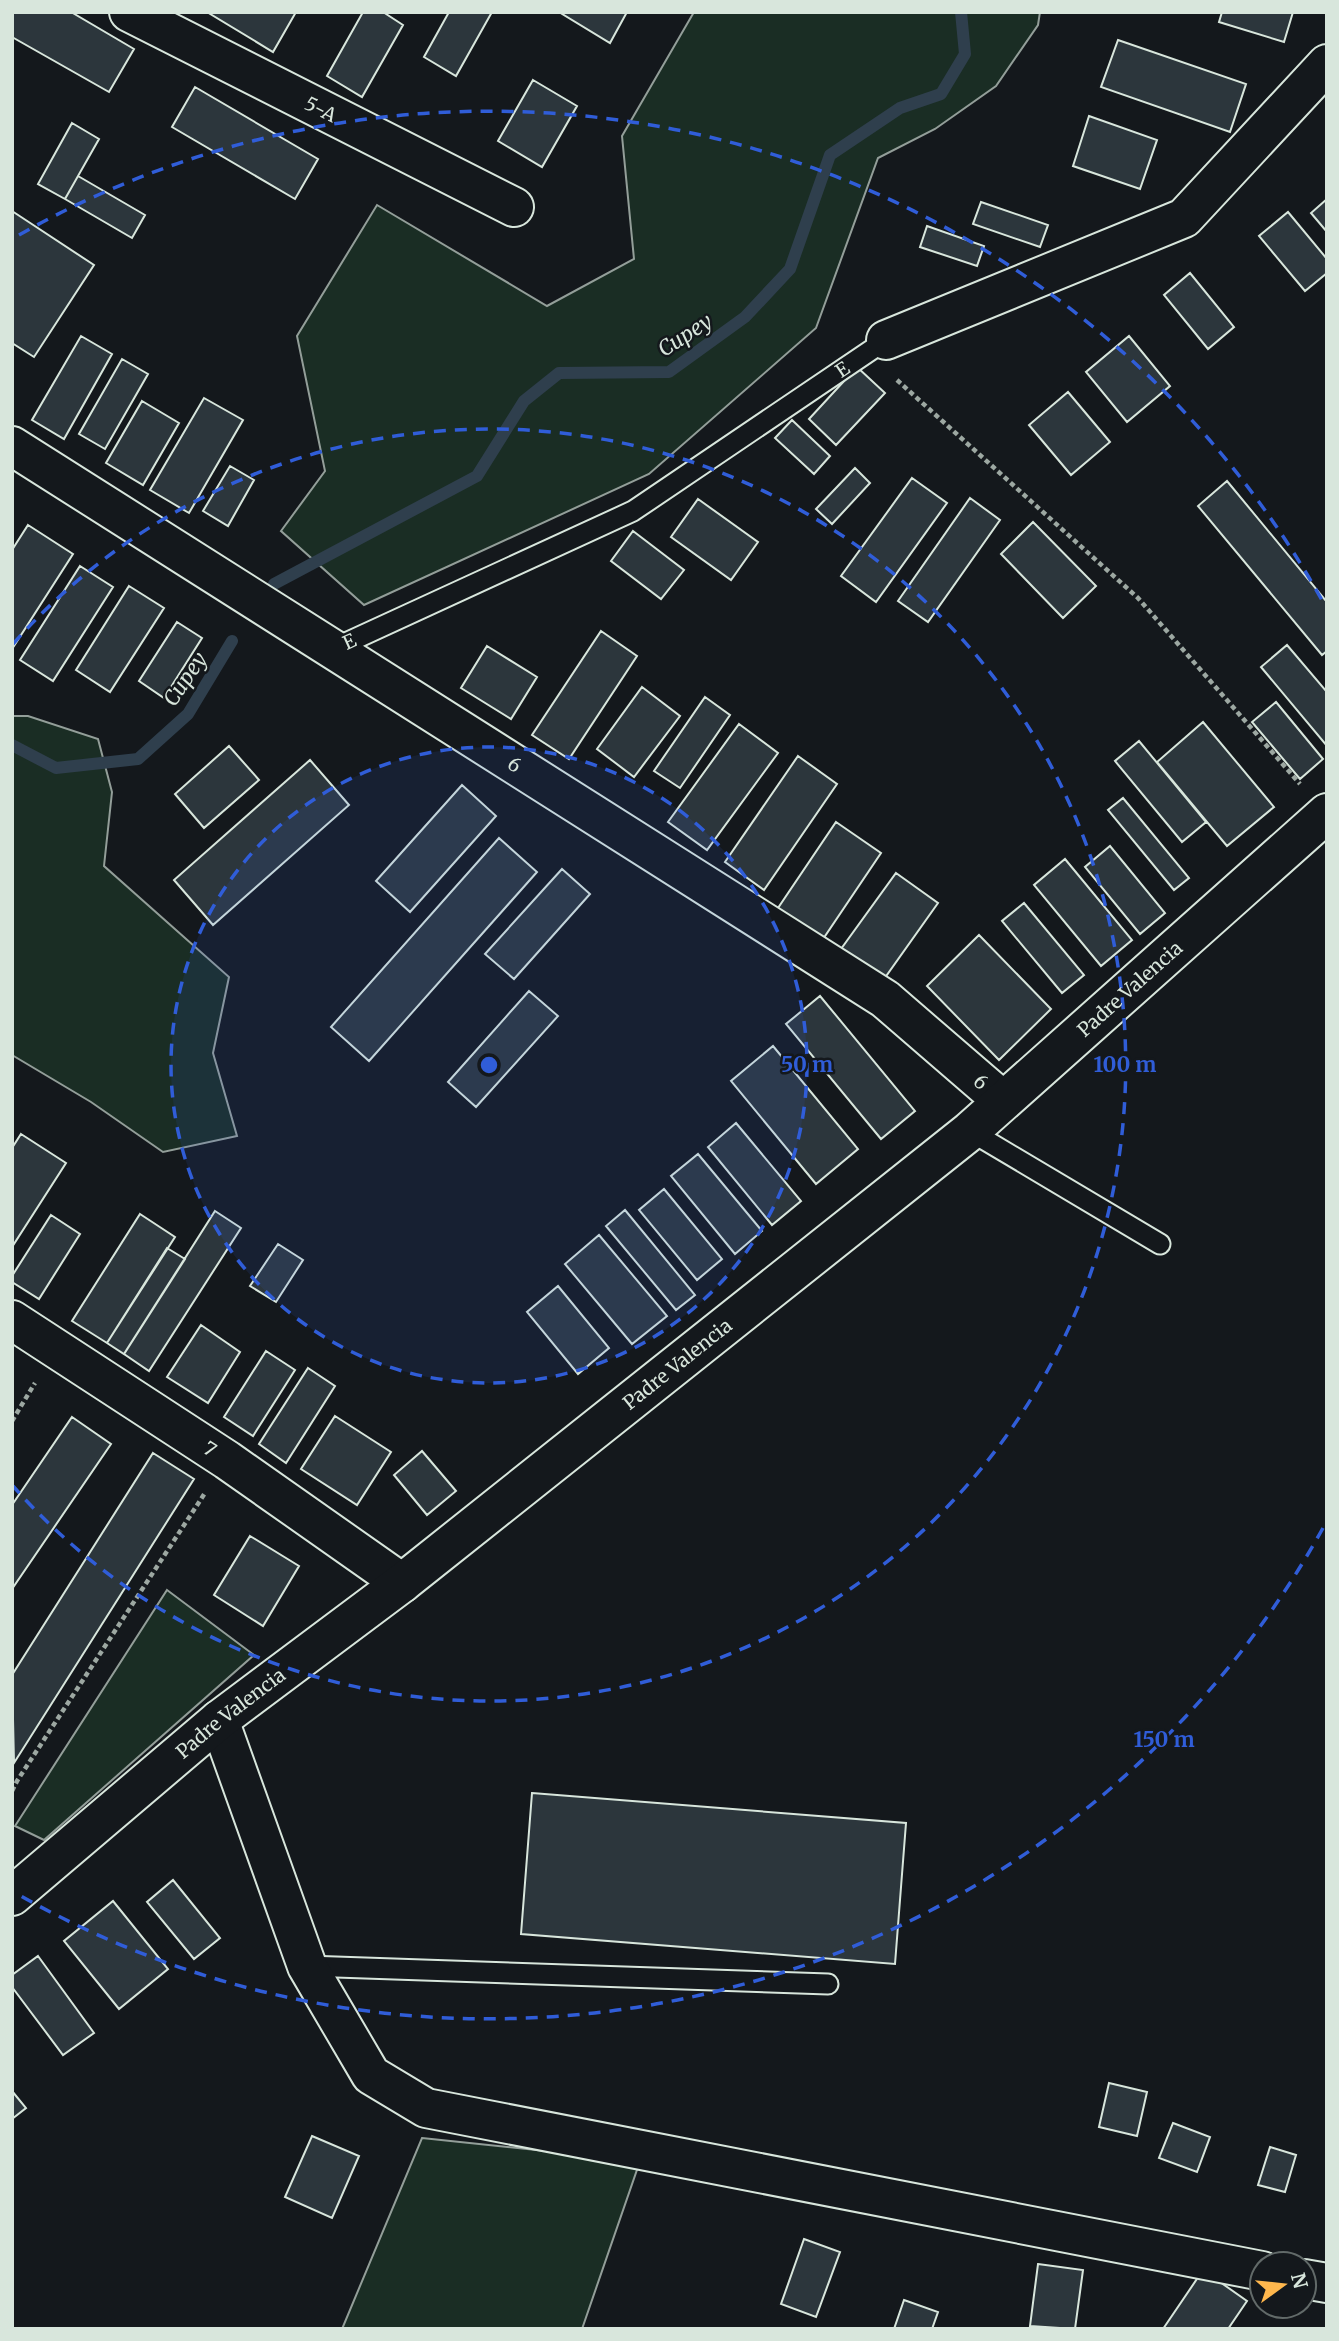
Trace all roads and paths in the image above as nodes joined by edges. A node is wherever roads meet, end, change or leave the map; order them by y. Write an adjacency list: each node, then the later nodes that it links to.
1 (129, 12): 2 (street, 5-A)
2 (167, 21): 4 (street, 5-A)
3 (1327, 64): 5 (street, E)
4 (514, 207)
5 (877, 347): 7 (lane, E); 8 (path)
6 (12, 446): 7 (street, 6)
7 (333, 649): 9 (street, 6)
8 (1326, 814): 9 (street, Padre Valencia)
9 (1002, 1100): 10 (street, Padre Valencia)
10 (970, 1131): 11 (lane); 14 (street, Padre Valencia)
11 (1160, 1244)
12 (12, 1320): 13 (street, 7)
13 (227, 1460): 14 (street, 7); 16 (path)
14 (402, 1583): 15 (street, Padre Valencia)
15 (219, 1720): 17 (street, Padre Valencia); 18 (street)
16 (12, 1791)
17 (18, 1884)
18 (307, 1966): 19 (lane); 20 (street)
19 (828, 1984)
20 (1248, 2268)

